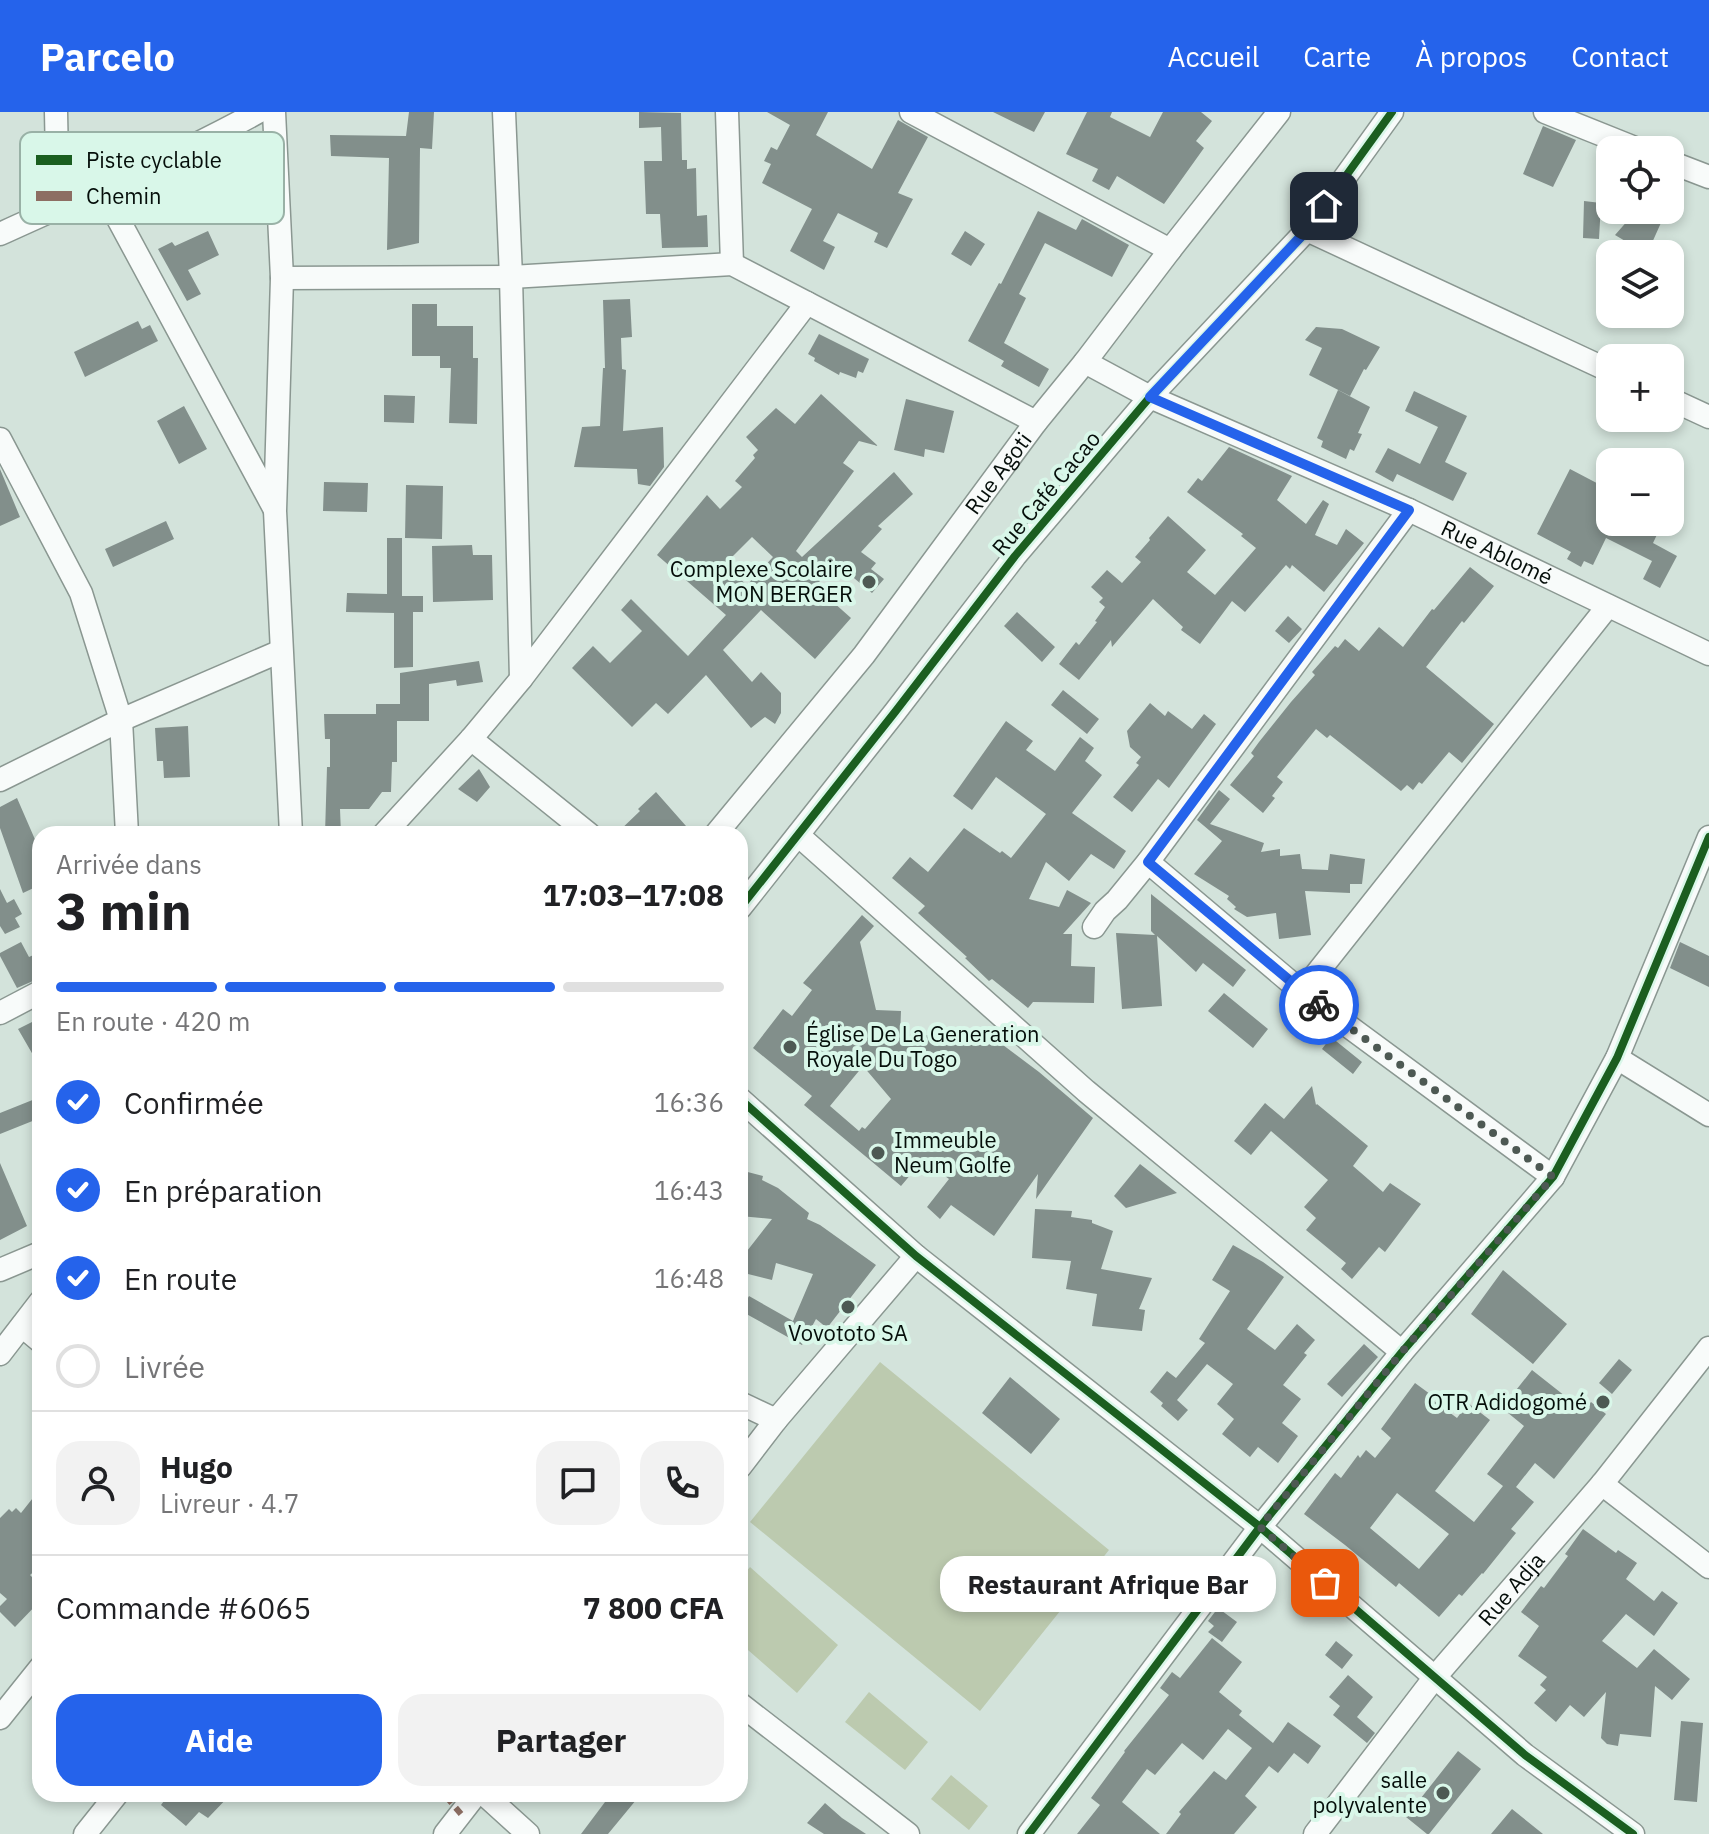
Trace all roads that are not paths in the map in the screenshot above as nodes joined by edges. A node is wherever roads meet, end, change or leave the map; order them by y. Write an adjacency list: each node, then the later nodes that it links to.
1 (56, 112): 10 (street)
2 (258, 112): 11 (street)
3 (274, 112): 12 (street)
4 (504, 112): 23 (street)
5 (727, 112): 22 (street)
6 (911, 112): 21 (street)
7 (1279, 112): 21 (street, Rue Agoti)
8 (1392, 112): 19 (street, Rue Café Cacao)
9 (1545, 112): 13 (street)
10 (56, 132)
11 (222, 132)
12 (275, 132)
13 (1605, 136)
14 (1684, 167): 15 (street)
15 (1709, 177)
16 (21, 224): 20 (street)
17 (121, 224): 34 (street)
18 (279, 224): 24 (street)
19 (1307, 230): 27 (street); 28 (street, Rue Café Cacao)
20 (0, 234)
21 (1170, 250): 26 (street, Rue Agoti)
22 (732, 264): 23 (street); 25 (street)
23 (511, 277): 24 (street); 38 (street)
24 (282, 278): 34 (street)
25 (807, 303): 31 (street); 38 (street)
26 (1085, 362): 28 (street, Rue Ablomé); 31 (street, Rue Agoti)
27 (1596, 364)
28 (1150, 397): 33 (street, Rue Ablomé); 47 (street, Rue Café Cacao)
29 (1684, 405): 30 (street)
30 (1709, 417)
31 (1036, 422): 46 (street, Rue Agoti)
32 (3, 451): 39 (street)
33 (1409, 510): 35 (street, Rue Ablomé); 49 (street)
34 (275, 511): 36 (street)
35 (1608, 606): 37 (street, Rue Ablomé); 52 (street)
36 (281, 651): 39 (street); 43 (street)
37 (1709, 654)
38 (521, 679): 40 (street)
39 (121, 720): 41 (street); 42 (street)
40 (471, 739): 44 (street); 45 (street)
41 (0, 780)
42 (127, 826)
43 (291, 826)
44 (391, 826)
45 (579, 826)
46 (723, 826)
47 (798, 835): 50 (street, Rue Café Cacao); 66 (street)
48 (1709, 837): 55 (street)
49 (1148, 862): 51 (street); 52 (street)
50 (748, 898)
51 (1094, 927)
52 (1302, 992): 58 (street)
53 (32, 996): 54 (street)
54 (0, 1013)
55 (1617, 1058): 57 (street); 58 (street)
56 (748, 1106): 60 (street)
57 (1709, 1115)
58 (1553, 1177): 66 (street)
59 (32, 1256): 61 (street)
60 (916, 1256): 69 (street); 72 (street)
61 (0, 1270)
62 (32, 1313): 63 (street)
63 (22, 1326): 64 (street); 67 (street)
64 (32, 1334)
65 (1709, 1348): 71 (street, Rue Adja)
66 (1402, 1352): 72 (street)
67 (0, 1354)
68 (748, 1407): 69 (street)
69 (776, 1420): 70 (street)
70 (748, 1457)
71 (1602, 1484): 73 (street); 74 (street, Rue Adja)
72 (1260, 1527): 74 (street); 86 (street)
73 (1709, 1567)
74 (1435, 1677): 81 (street); 87 (street, Rue Adja)
75 (32, 1678): 77 (street)
76 (748, 1710): 85 (street)
77 (0, 1718)
78 (111, 1802): 82 (street)
79 (470, 1802): 83 (street)
80 (493, 1802): 84 (street)
81 (1605, 1825): 88 (street)
82 (85, 1834)
83 (445, 1834)
84 (528, 1834)
85 (908, 1834)
86 (1029, 1834)
87 (1315, 1834)
88 (1633, 1834)

